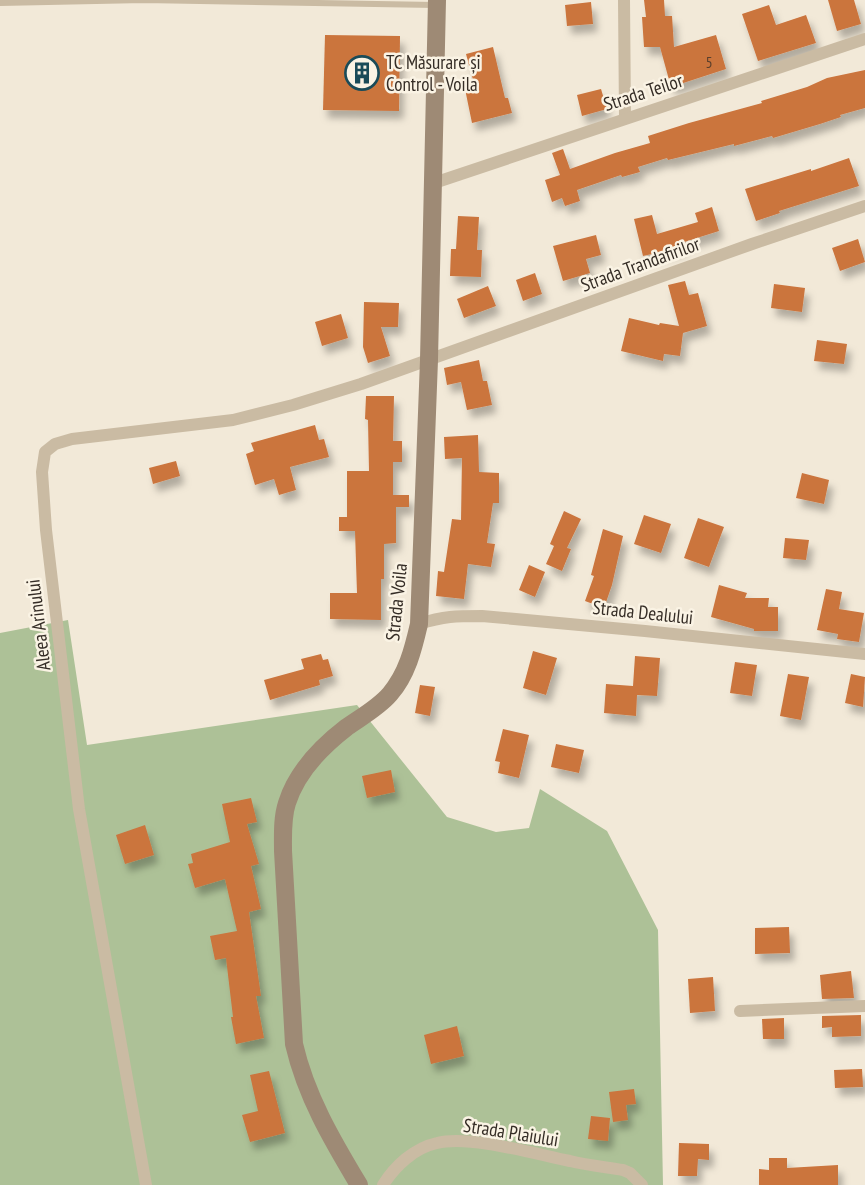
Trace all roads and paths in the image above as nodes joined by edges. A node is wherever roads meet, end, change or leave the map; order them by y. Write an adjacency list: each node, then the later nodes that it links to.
1 (624, 0): 5 (street)
2 (0, 3): 3 (lane)
3 (437, 3): 6 (main road, Strada Voila)
4 (865, 39): 5 (street, Strada Teilor)
5 (625, 118): 6 (street, Strada Teilor)
6 (434, 183): 8 (main road, Strada Voila)
7 (865, 206): 8 (street, Strada Trandafirilor)
8 (429, 360): 9 (main road, Strada Voila); 13 (street, Aleea Arinului)
9 (419, 624): 10 (street, Strada Dealului); 14 (main road, Strada Voila)
10 (865, 654)
11 (865, 1006): 12 (street)
12 (740, 1010)
13 (146, 1185)
14 (359, 1185)
15 (383, 1185): 16 (street, Strada Plaiului)
16 (642, 1185)

